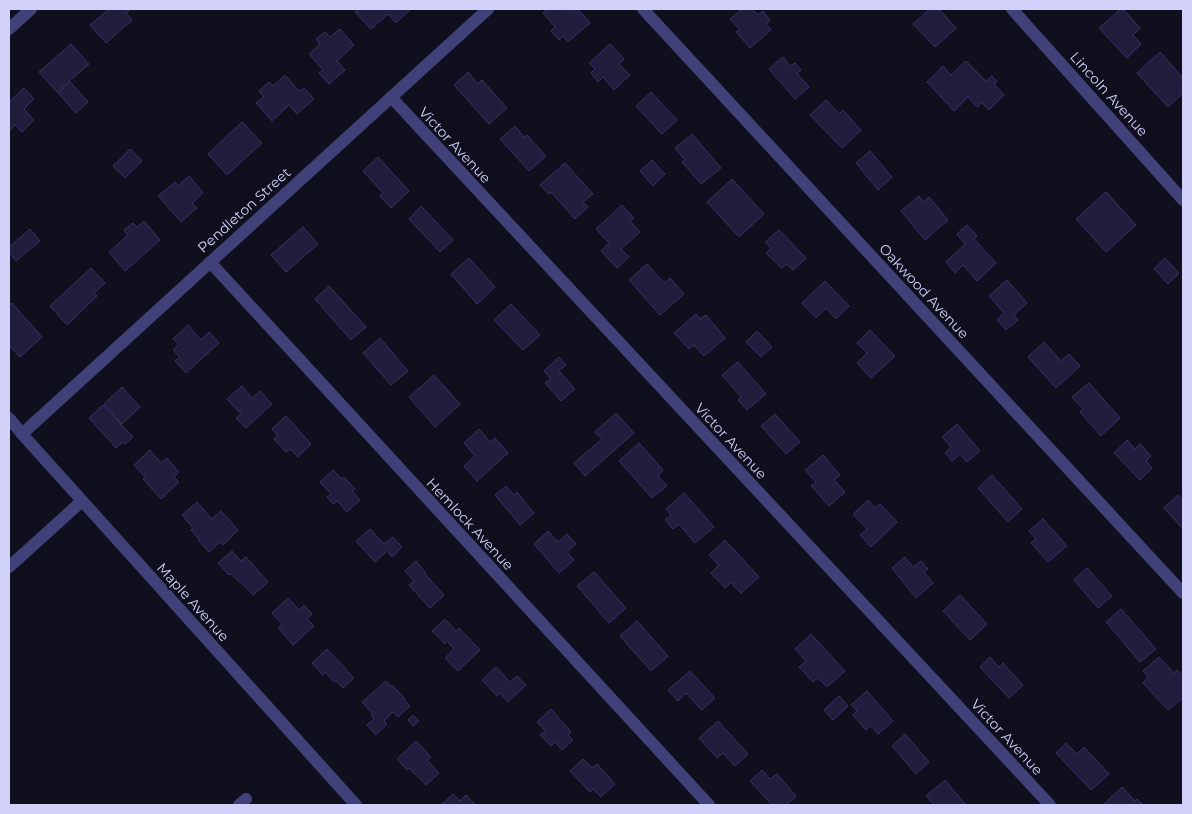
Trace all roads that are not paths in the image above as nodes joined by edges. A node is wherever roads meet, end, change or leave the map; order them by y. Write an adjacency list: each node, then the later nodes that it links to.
1 (31, 9): 5 (street)
2 (488, 9): 6 (street, Pendleton Street)
3 (643, 9): 13 (street, Oakwood Avenue)
4 (1012, 9): 7 (street, Lincoln Avenue)
5 (9, 29)
6 (391, 97): 8 (street, Pendleton Street); 16 (street, Victor Avenue)
7 (1183, 200)
8 (210, 262): 10 (street, Pendleton Street); 15 (street, Hemlock Avenue)
9 (9, 418): 10 (street, Maple Avenue)
10 (22, 434): 11 (street, Maple Avenue)
11 (82, 501): 12 (street); 14 (street, Maple Avenue)
12 (9, 567)
13 (1183, 593)
14 (356, 805)
15 (709, 805)
16 (1050, 805)

